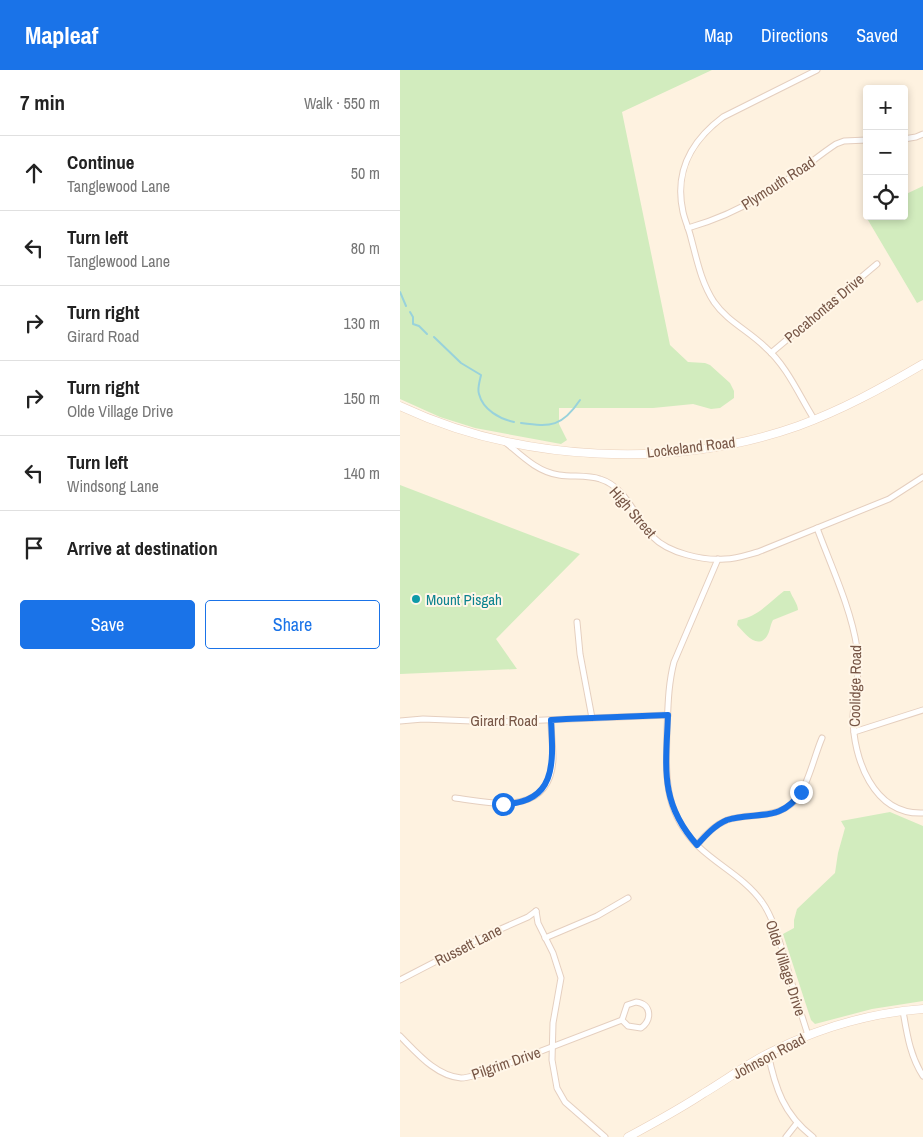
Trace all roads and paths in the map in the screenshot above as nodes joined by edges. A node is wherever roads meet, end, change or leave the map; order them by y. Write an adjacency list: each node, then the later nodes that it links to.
1 (817, 70): 5 (street)
2 (923, 134): 3 (street)
3 (908, 138)
4 (863, 140): 5 (street, Plymouth Road)
5 (688, 228): 7 (street)
6 (877, 264): 7 (street, Pocahontas Drive)
7 (771, 353): 10 (street)
8 (923, 364): 10 (main road, Lockeland Road)
9 (400, 406): 11 (main road, High Street)
10 (814, 419): 11 (main road, Lockeland Road)
11 (503, 440): 14 (street, High Street)
12 (923, 477): 13 (street, High Street)
13 (817, 528): 14 (street, High Street); 21 (street, Coolidge Road)
14 (718, 559): 17 (street, Olde Village Drive)
15 (577, 622): 18 (street)
16 (923, 710): 21 (street)
17 (668, 715): 18 (street, Girard Road); 25 (street, Olde Village Drive)
18 (592, 718): 19 (street, Girard Road)
19 (551, 720): 20 (street, Girard Road); 23 (street)
20 (400, 721)
21 (854, 732): 24 (street, Coolidge Road)
22 (822, 738): 25 (street)
23 (455, 798)
24 (923, 813)
25 (697, 845): 32 (street, Olde Village Drive)
26 (628, 898): 27 (street)
27 (545, 938): 28 (street, Russett Lane); 34 (street)
28 (400, 980)
29 (923, 1009): 30 (main road, Johnson Road)
30 (903, 1011): 32 (main road, Johnson Road); 36 (street)
31 (622, 1020): 31 (street); 34 (street, Pilgrim Drive)
32 (808, 1035): 35 (main road, Johnson Road)
33 (400, 1036): 34 (street, Pilgrim Drive)
34 (553, 1047): 38 (street)
35 (768, 1053): 37 (street); 39 (main road, Johnson Road)
36 (923, 1076)
37 (796, 1123): 40 (street); 41 (street)
38 (605, 1137)
39 (628, 1137)
40 (786, 1137)
41 (814, 1137)

